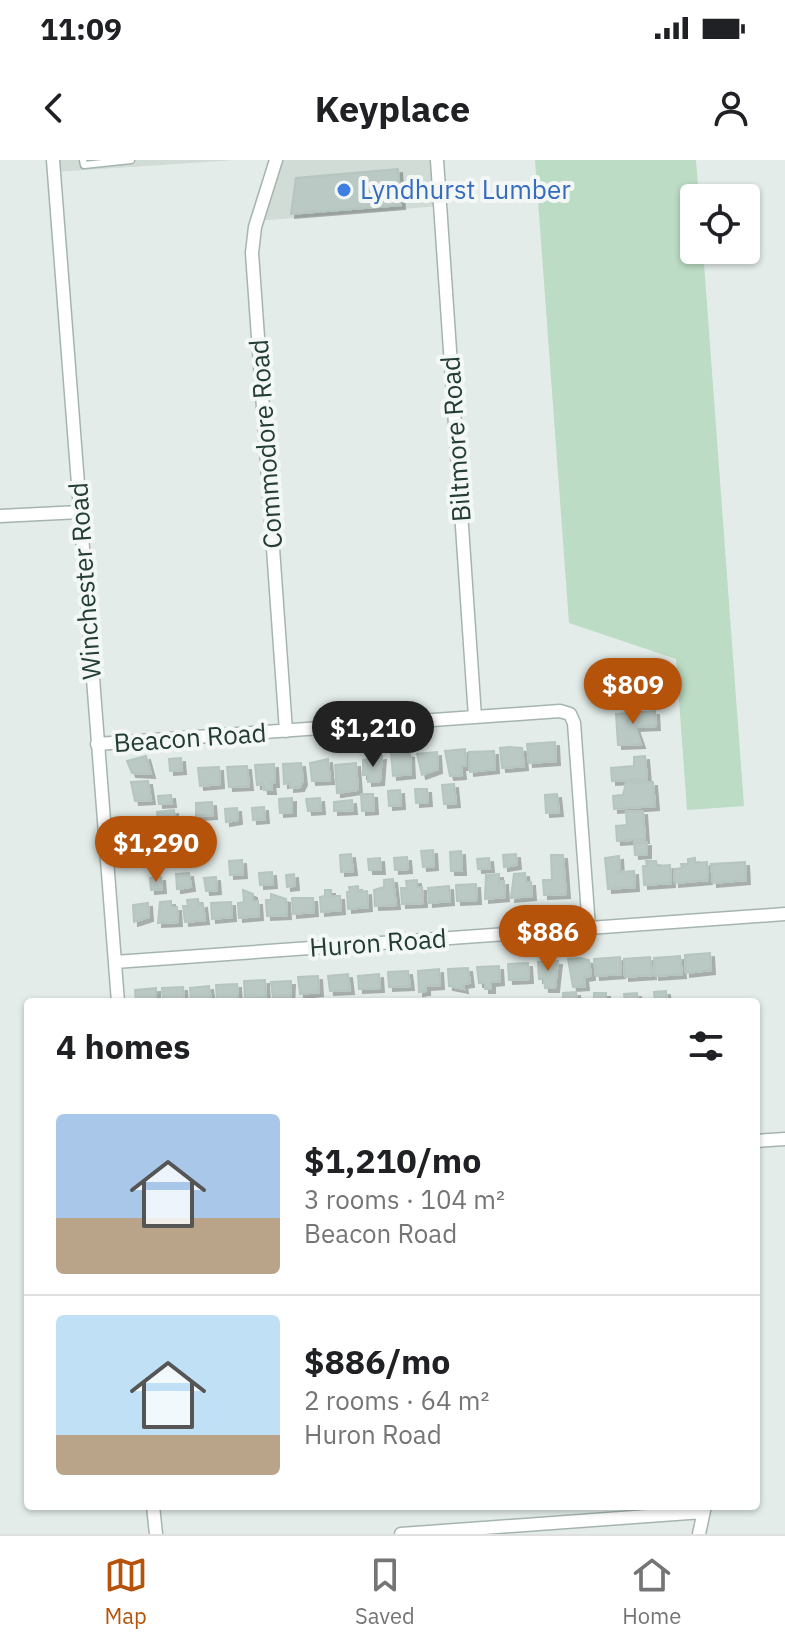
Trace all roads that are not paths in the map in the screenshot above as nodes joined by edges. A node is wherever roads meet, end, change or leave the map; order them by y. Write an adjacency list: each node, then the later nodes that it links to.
1 (53, 160): 6 (street, Winchester Road)
2 (83, 160): 3 (lane)
3 (131, 160)
4 (276, 160): 9 (street, Commodore Road)
5 (437, 160): 8 (street, Biltmore Road)
6 (80, 512): 7 (street); 10 (street, Winchester Road)
7 (0, 516)
8 (475, 717): 9 (street, Beacon Road); 12 (street, Beacon Road)
9 (286, 731): 10 (street, Beacon Road)
10 (97, 744): 13 (street, Winchester Road)
11 (785, 914): 12 (street, Huron Road)
12 (589, 928): 13 (street, Huron Road)
13 (115, 962): 14 (street, Winchester Road)
14 (118, 998)
15 (785, 1139): 16 (street)
16 (760, 1141)
17 (153, 1510): 20 (street)
18 (692, 1510): 21 (street)
19 (704, 1510): 22 (street)
20 (156, 1534)
21 (401, 1534)
22 (699, 1534)

